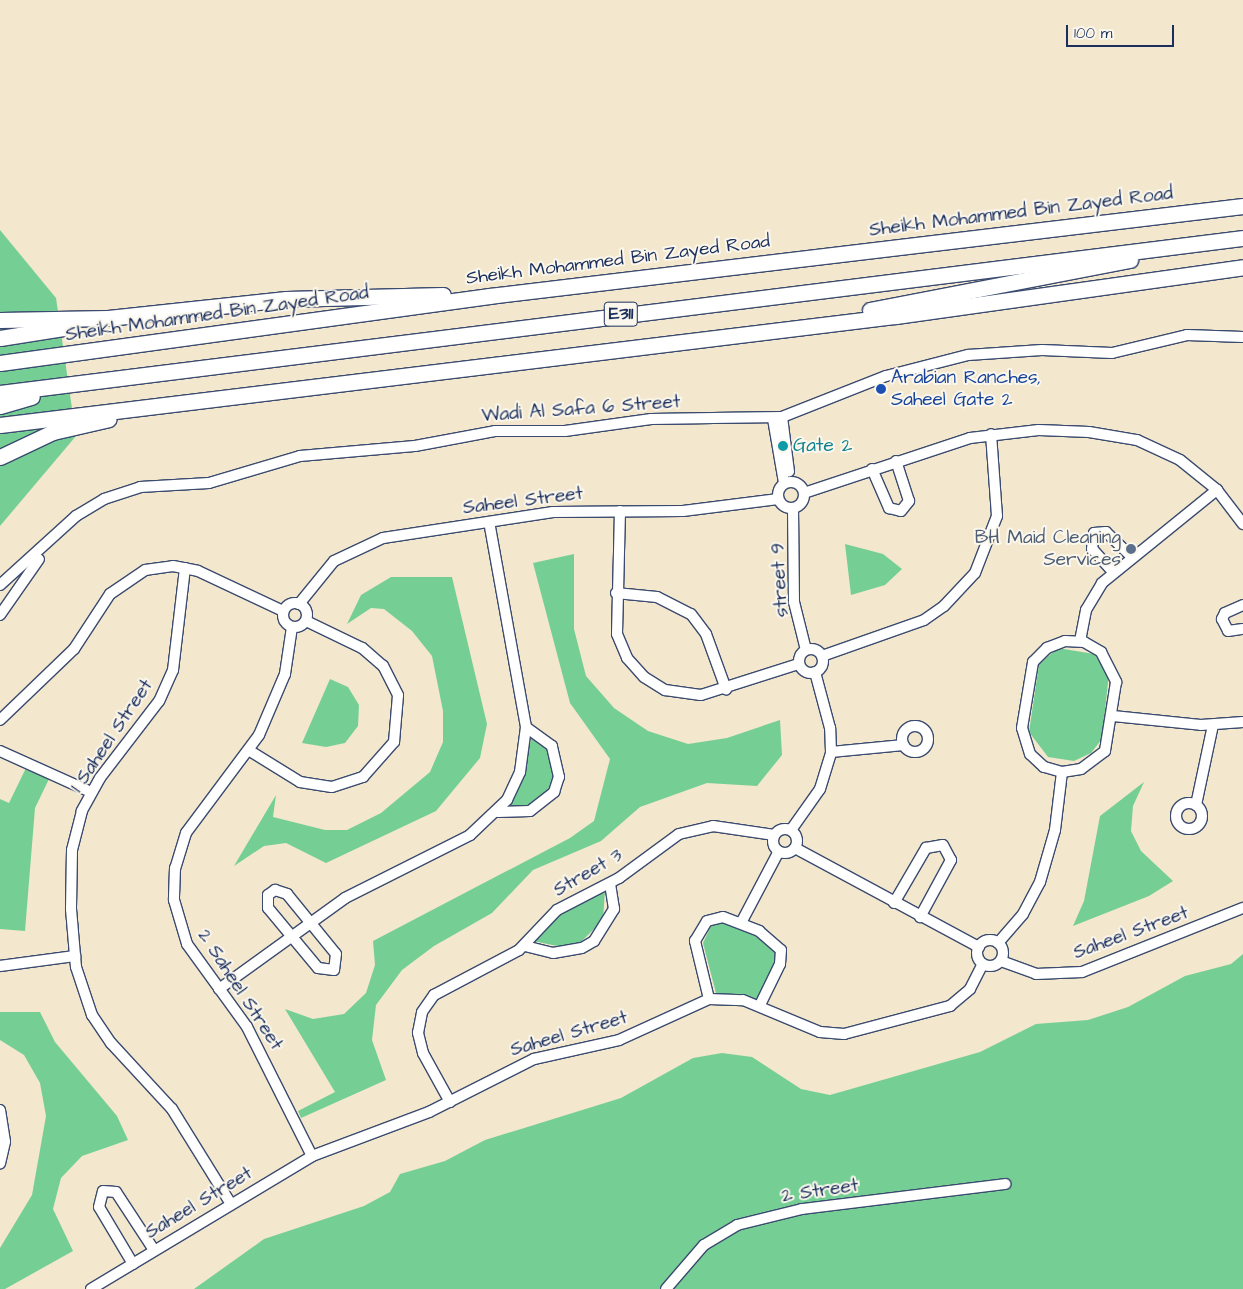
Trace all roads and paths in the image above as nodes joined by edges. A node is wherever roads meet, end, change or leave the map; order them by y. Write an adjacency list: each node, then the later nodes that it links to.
1 (1243, 206): 5 (highway, Sheikh Mohammed Bin Zayed Road / E311)
2 (1243, 238): 3 (highway, E311)
3 (1196, 244): 8 (highway); 12 (highway, E311)
4 (1243, 267): 8 (highway)
5 (489, 296): 6 (highway); 11 (highway, Sheikh Mohammed Bin Zayed Road / E311)
6 (108, 318): 7 (highway); 10 (highway)
7 (0, 320)
8 (780, 328): 14 (highway)
9 (1243, 337): 16 (street, Wadi Al Safa 6 Street)
10 (0, 338)
11 (0, 363)
12 (76, 385): 13 (highway, E311); 15 (highway)
13 (0, 393)
14 (186, 400): 17 (highway); 19 (highway)
15 (0, 406)
16 (777, 418): 22 (street); 30 (street, Wadi Al Safa 6 Street)
17 (0, 425)
18 (991, 434): 20 (street); 23 (street); 46 (street)
19 (0, 457)
20 (896, 461): 21 (street); 21 (street)
21 (872, 469): 24 (street)
22 (789, 483): 24 (street); 25 (street)
23 (1217, 490): 29 (street); 31 (street)
24 (804, 493): 26 (street)
25 (778, 499): 26 (street); 27 (street, Saheel Street)
26 (793, 508): 45 (street, street 9)
27 (620, 512): 28 (street, Saheel Street); 35 (street)
28 (489, 522): 37 (street, Saheel Street); 54 (street)
29 (1243, 524)
30 (51, 540): 34 (street, Wadi Al Safa 6 Street); 36 (street, Wadi Al Safa 6 Street)
31 (1132, 557): 33 (street); 33 (street)
32 (186, 568): 39 (street); 51 (street); 60 (street, 1 Saheel Street)
33 (1113, 572): 44 (street)
34 (0, 586): 36 (street)
35 (616, 593): 49 (street); 49 (street)
36 (13, 601): 40 (street, Wadi Al Safa 6 Street)
37 (299, 604): 39 (street); 41 (street)
38 (1243, 605): 43 (street)
39 (283, 611): 42 (street)
40 (0, 615)
41 (306, 620): 42 (street); 57 (street)
42 (292, 627): 57 (street, 2 Saheel Street)
43 (1243, 629)
44 (1080, 641): 50 (street); 59 (street)
45 (806, 650): 46 (street); 47 (street)
46 (822, 656): 48 (street)
47 (799, 664): 48 (street); 49 (street)
48 (815, 672): 58 (street)
49 (726, 689)
50 (1113, 716): 53 (street); 59 (street)
51 (0, 720)
52 (1243, 722): 53 (street)
53 (1213, 725): 61 (street)
54 (526, 728): 62 (street); 62 (street)
55 (904, 745): 58 (street)
56 (0, 750): 60 (street)
57 (250, 751): 81 (street, 2 Saheel Street)
58 (831, 752): 63 (street)
59 (1062, 772): 74 (street)
60 (91, 792): 77 (street, 1 Saheel Street)
61 (1196, 805)
62 (498, 812): 71 (street)
63 (791, 830): 64 (street); 65 (street)
64 (774, 835): 66 (street); 67 (street, Street 3)
65 (795, 848): 66 (street); 68 (street)
66 (779, 852): 72 (street)
67 (610, 883): 75 (street, Street 3); 75 (street)
68 (894, 903): 70 (street); 70 (street)
69 (1243, 908): 78 (street, Saheel Street)
70 (920, 917): 76 (street)
71 (309, 922): 73 (street); 73 (street); 73 (street)
72 (741, 923): 82 (street); 83 (street)
73 (291, 936): 81 (street)
74 (998, 943): 76 (street); 78 (street)
75 (525, 946): 84 (street, Street 3)
76 (979, 947): 79 (street)
77 (75, 956): 80 (street); 89 (street, 1 Saheel Street)
78 (1001, 961): 79 (street)
79 (983, 964): 83 (street)
80 (0, 966)
81 (220, 989): 86 (street, 2 Saheel Street)
82 (710, 999): 83 (street); 84 (street, Saheel Street)
83 (760, 1005)
84 (450, 1102): 86 (street, Saheel Street)
85 (0, 1110): 87 (street)
86 (312, 1156): 89 (street, Saheel Street)
87 (0, 1163)
88 (1005, 1184): 93 (street, 2 Street)
89 (231, 1204): 90 (street, Saheel Street)
90 (154, 1250): 91 (street, Saheel Street); 91 (street)
91 (133, 1264): 92 (street, Saheel Street)
92 (92, 1289)
93 (666, 1289)

